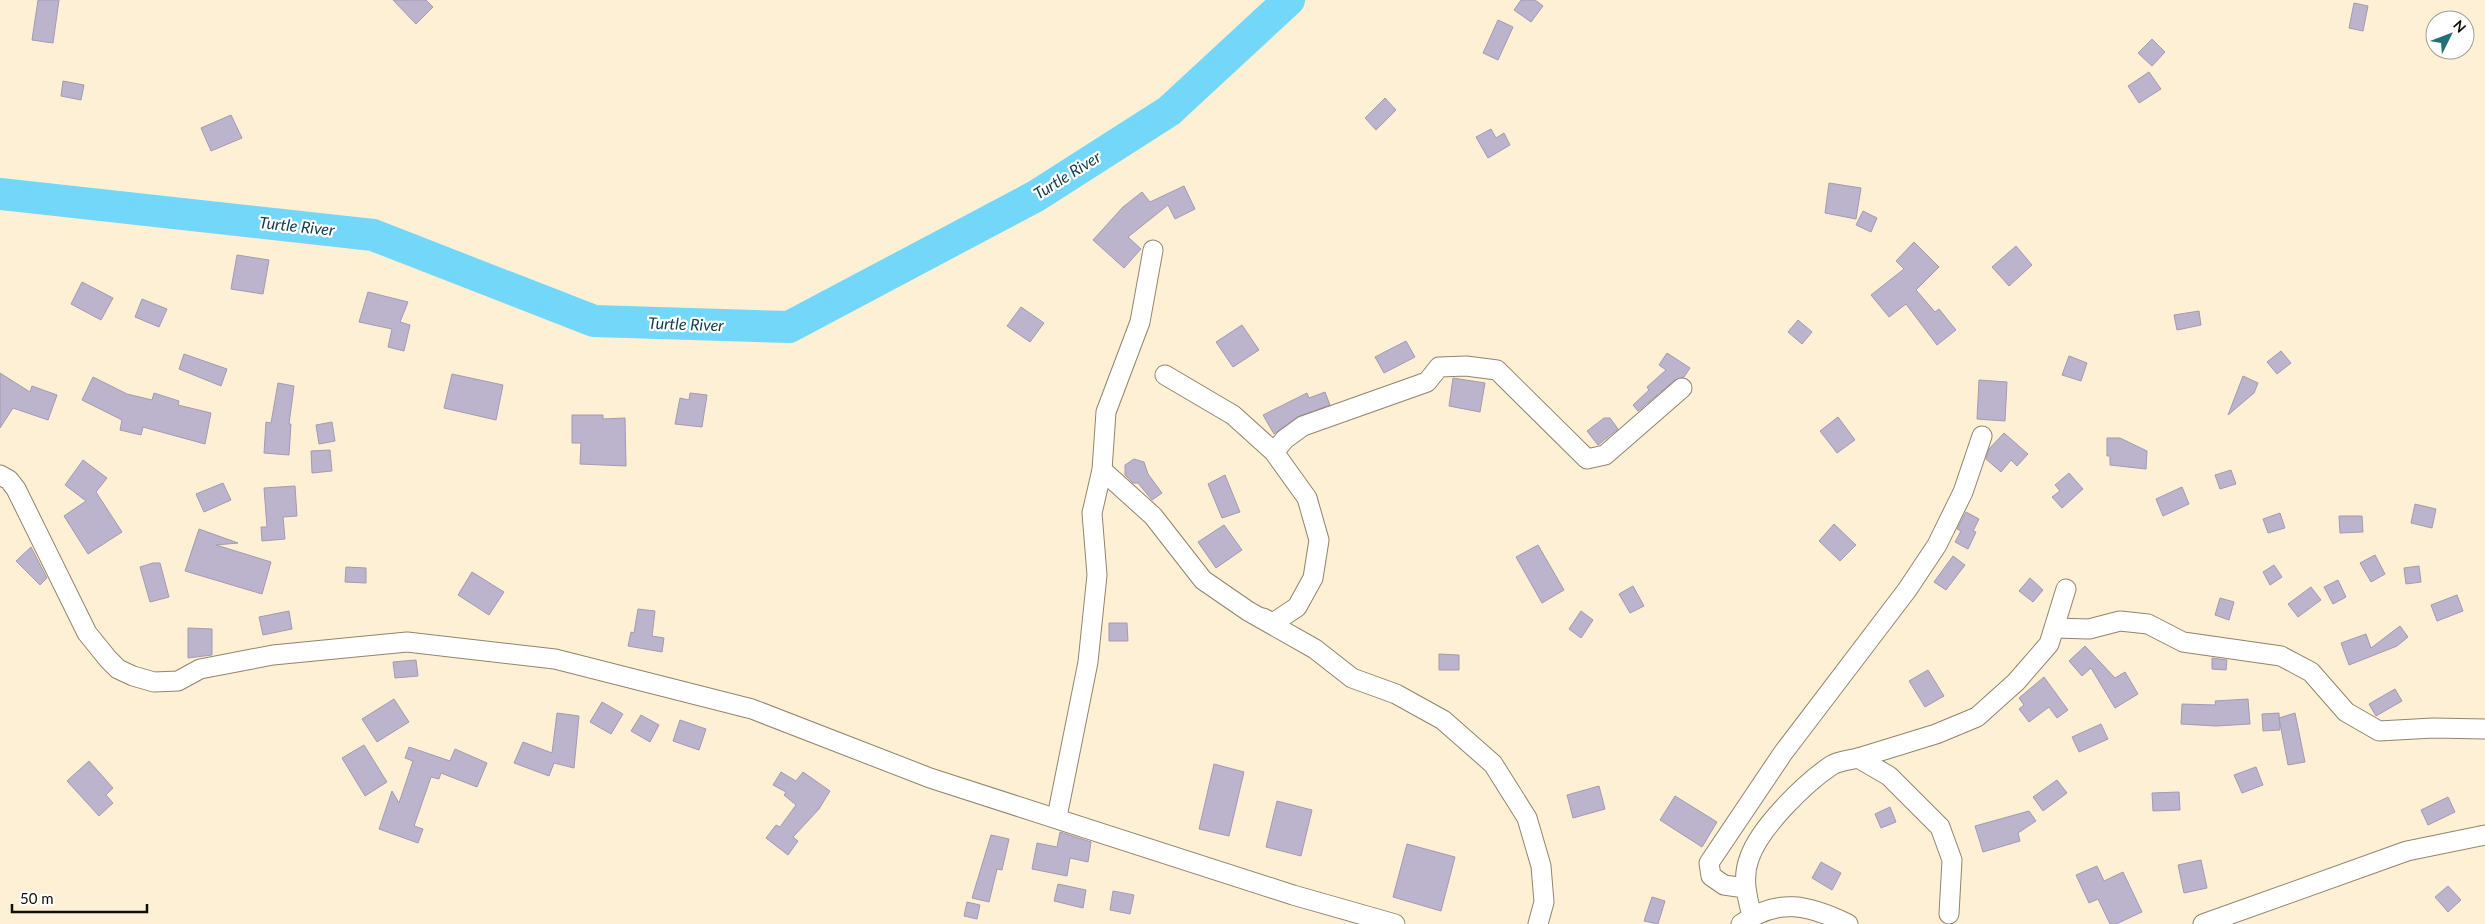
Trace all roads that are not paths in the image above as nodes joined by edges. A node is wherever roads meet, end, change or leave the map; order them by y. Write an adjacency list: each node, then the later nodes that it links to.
1 (1152, 250): 6 (street)
2 (1165, 375): 5 (street)
3 (1682, 388): 5 (street)
4 (1982, 436): 15 (street)
5 (1274, 452): 9 (street)
6 (1102, 470): 9 (street); 13 (street)
7 (0, 475): 13 (street)
8 (2066, 589): 10 (street)
9 (1248, 610): 19 (street)
10 (2055, 628): 11 (street); 12 (street)
11 (2485, 729)
12 (1858, 758): 15 (street); 16 (street)
13 (1056, 817): 18 (street)
14 (2485, 835): 21 (street)
15 (1745, 888): 17 (street)
16 (1949, 914)
17 (1746, 920): 20 (street)
18 (1395, 924)
19 (1538, 924)
20 (1848, 924)
21 (2203, 924)

